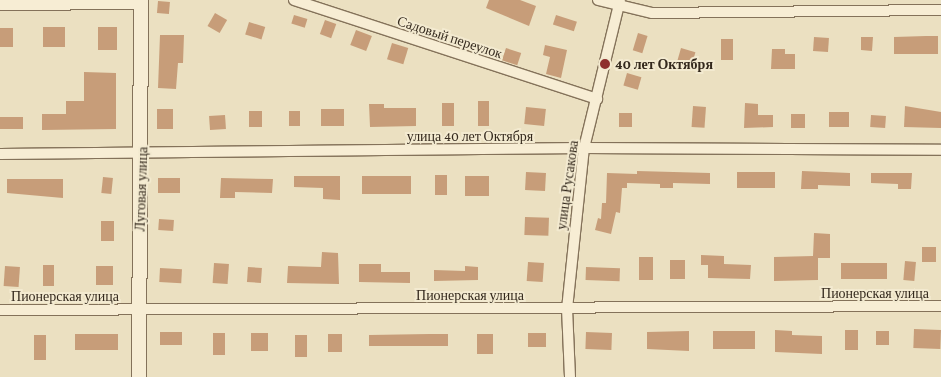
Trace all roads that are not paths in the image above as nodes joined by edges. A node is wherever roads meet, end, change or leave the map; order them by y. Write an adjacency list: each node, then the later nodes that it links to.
1 (294, 0): 7 (street, Садовый переулок)
2 (598, 0): 5 (street)
3 (141, 1): 4 (street); 10 (street, Луговая улица)
4 (0, 3)
5 (619, 3): 6 (street); 7 (street, улица Русакова)
6 (941, 10)
7 (597, 100): 8 (street, улица Русакова)
8 (584, 148): 9 (street, улица 40 лет Октября); 10 (street, улица 40 лет Октября); 14 (street, улица Русакова)
9 (941, 150)
10 (142, 152): 11 (street, улица 40 лет Октября); 13 (street, Луговая улица)
11 (0, 154)
12 (941, 306): 14 (street, Пионерская улица)
13 (137, 309): 14 (street, Пионерская улица); 15 (street, Пионерская улица); 16 (street, Луговая улица)
14 (567, 309): 17 (street, улица Русакова)
15 (0, 310)
16 (139, 377)
17 (570, 377)

